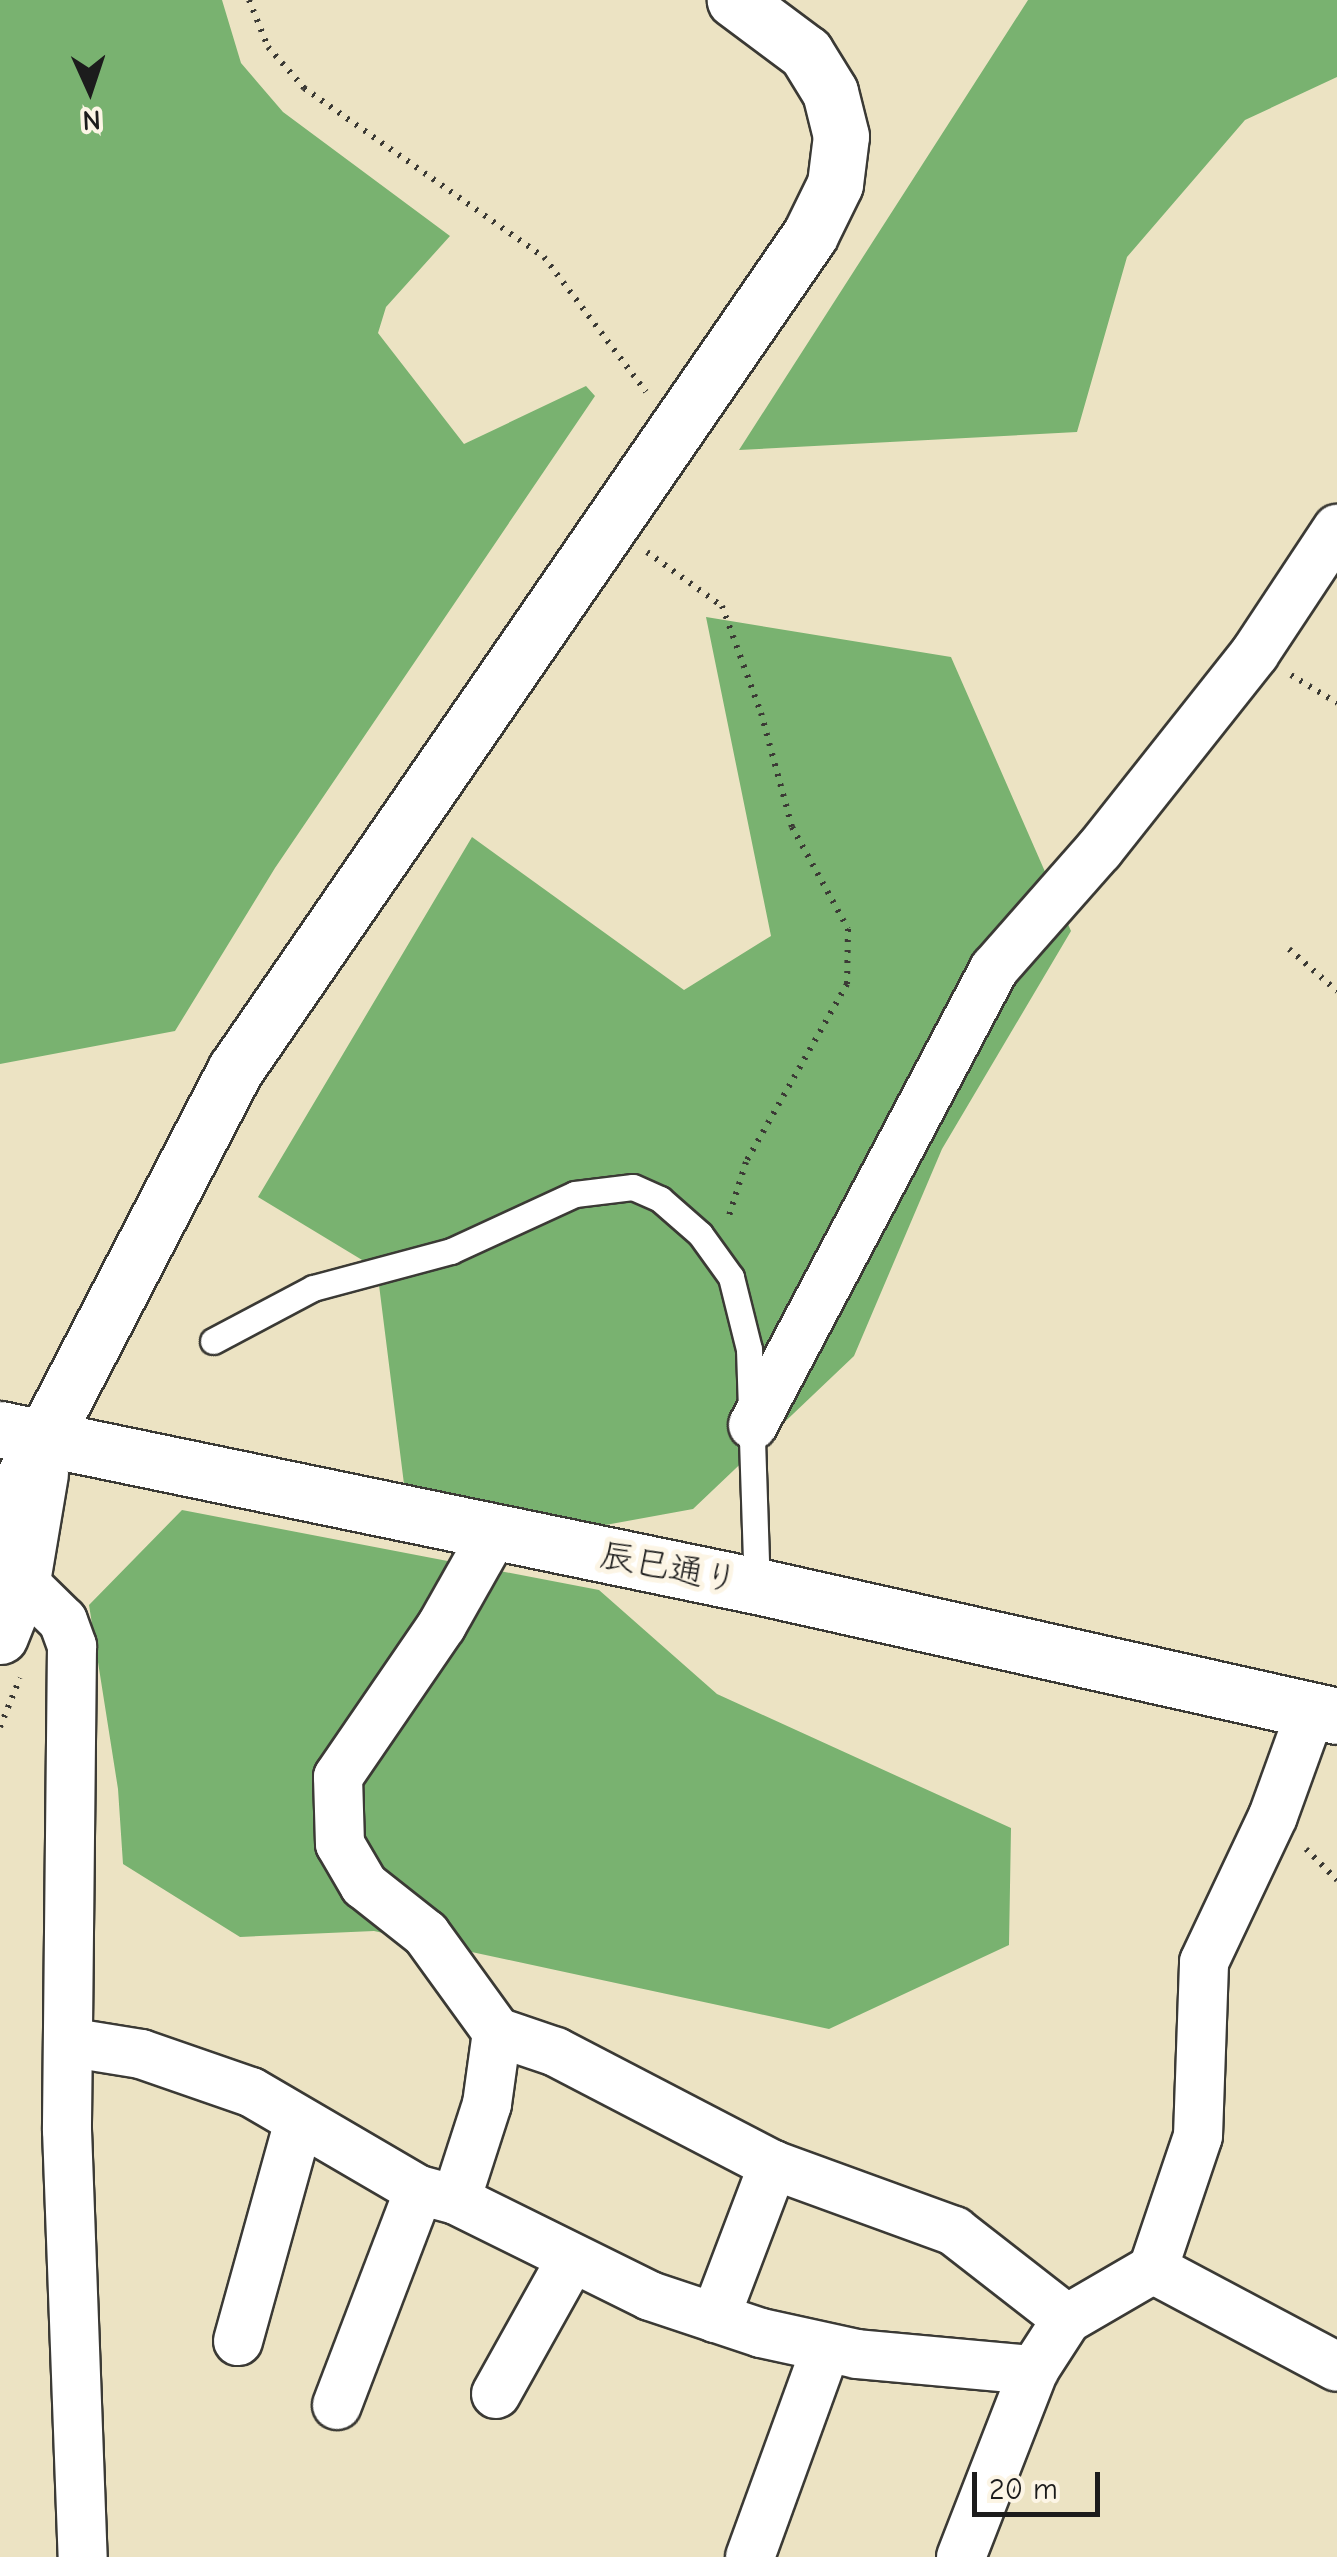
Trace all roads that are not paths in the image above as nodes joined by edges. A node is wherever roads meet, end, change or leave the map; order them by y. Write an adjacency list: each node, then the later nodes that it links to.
1 (734, 0): 5 (street)
2 (1337, 530): 4 (street)
3 (213, 1342): 4 (lane)
4 (753, 1425): 9 (lane)
5 (23, 1433): 6 (street); 7 (street, 辰巳通り); 8 (street)
6 (0, 1522)
7 (494, 1533): 9 (street, 辰巳通り); 12 (street)
8 (22, 1581): 10 (street); 13 (street)
9 (756, 1586): 11 (street, 辰巳通り)
10 (0, 1636)
11 (1324, 1713): 18 (street)
12 (496, 2032): 15 (street); 16 (street)
13 (72, 2043): 14 (street); 27 (street)
14 (299, 2121): 16 (street); 21 (street)
15 (773, 2166): 19 (street); 20 (street)
16 (437, 2196): 17 (street); 26 (street)
17 (571, 2260): 19 (street); 25 (street)
18 (1153, 2269): 20 (street); 23 (street)
19 (714, 2318): 22 (street)
20 (1067, 2319): 24 (street)
21 (238, 2341)
22 (826, 2348): 24 (street); 28 (street)
23 (1337, 2368)
24 (1034, 2370): 29 (street)
25 (496, 2394)
26 (338, 2405)
27 (83, 2557)
28 (750, 2557)
29 (961, 2557)

